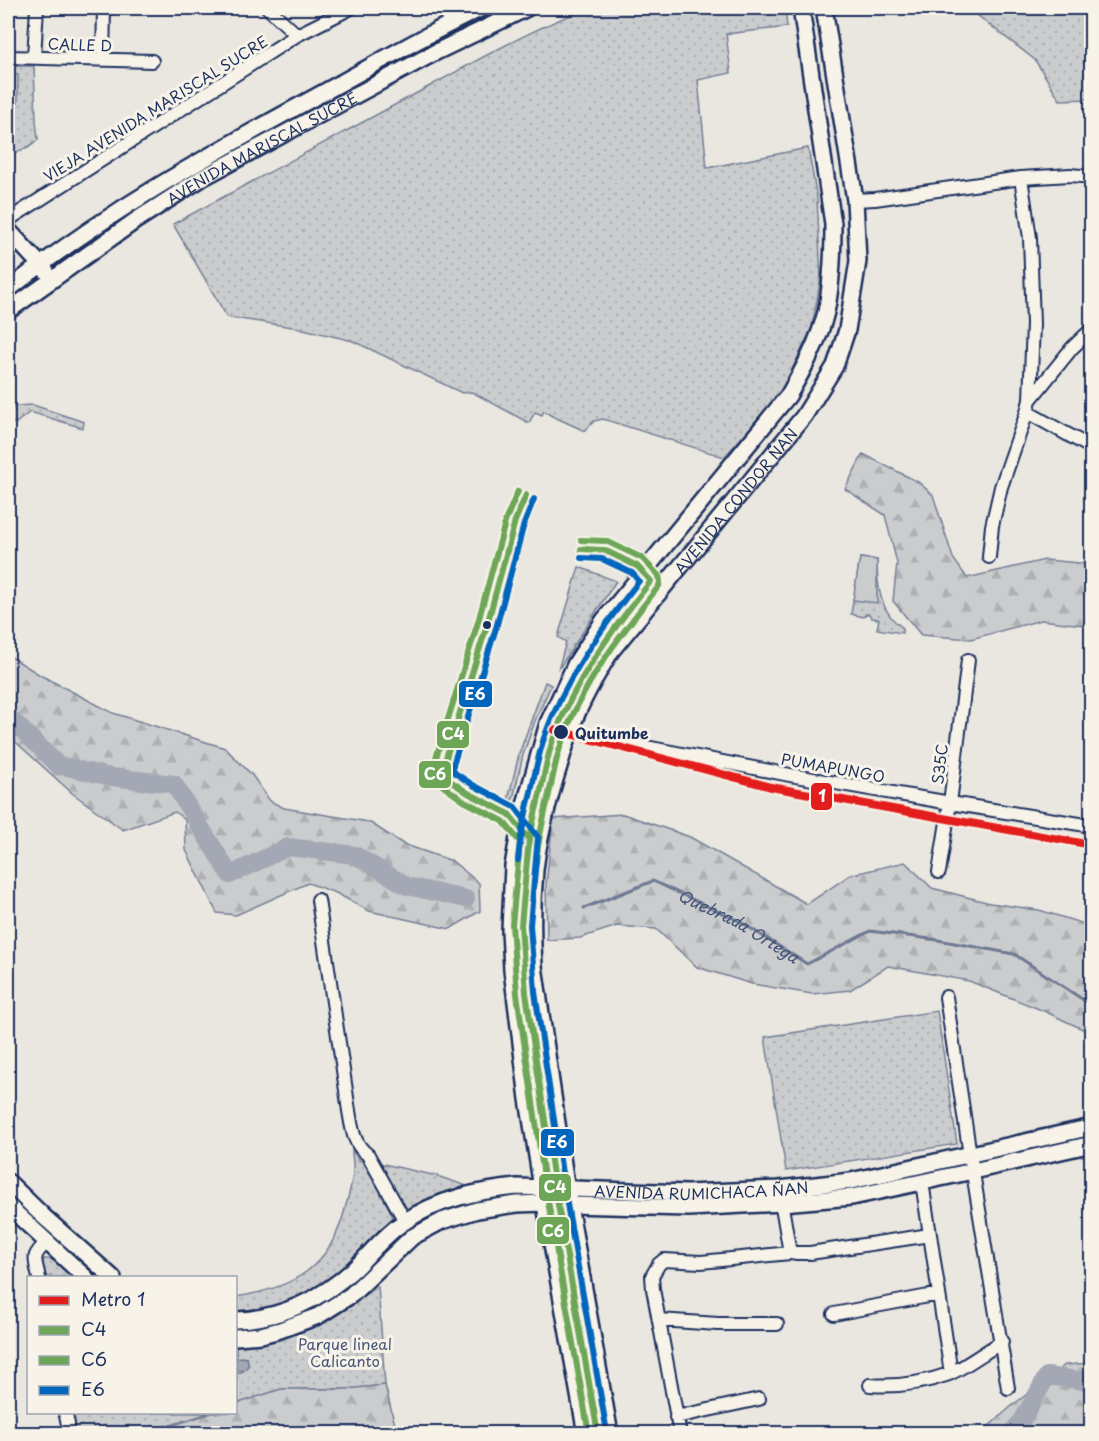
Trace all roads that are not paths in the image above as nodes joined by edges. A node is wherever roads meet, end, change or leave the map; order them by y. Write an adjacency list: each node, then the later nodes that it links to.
1 (37, 8): 11 (street)
2 (104, 8): 12 (street)
3 (268, 8): 9 (street)
4 (351, 8): 9 (street, VIEJA AVENIDA MARISCAL SUCRE)
5 (482, 8): 19 (main road, AVENIDA MARISCAL SUCRE)
6 (527, 8): 20 (main road, AVENIDA MARISCAL SUCRE)
7 (801, 8): 42 (main road, AVENIDA CONDOR ÑAN)
8 (824, 8): 16 (main road, AVENIDA CONDOR ÑAN)
9 (297, 35): 17 (street, VIEJA AVENIDA MARISCAL SUCRE)
10 (8, 57): 11 (street, CALLE D)
11 (34, 57): 12 (street, CALLE D)
12 (104, 60): 13 (street, CALLE D)
13 (152, 62)
14 (1092, 177): 15 (street)
15 (1021, 178): 16 (street); 24 (street)
16 (855, 200): 28 (main road, AVENIDA CONDOR ÑAN)
17 (8, 220)
18 (8, 230): 19 (main road)
19 (40, 265): 20 (main road); 21 (main road, AVENIDA MARISCAL SUCRE)
20 (53, 278): 22 (main road, AVENIDA MARISCAL SUCRE)
21 (8, 290)
22 (8, 311)
23 (1092, 329): 24 (street)
24 (1028, 406): 25 (street); 26 (street)
25 (1092, 448)
26 (989, 557)
27 (968, 660): 29 (street, S35C)
28 (569, 732): 29 (street, PUMAPUNGO); 40 (main road, AVENIDA CONDOR ÑAN)
29 (950, 803): 30 (street, PUMAPUNGO); 31 (street, S35C)
30 (1092, 826)
31 (939, 872)
32 (318, 900): 46 (street)
33 (946, 997): 36 (street)
34 (1092, 1127): 36 (main road, AVENIDA RUMICHACA ÑAN)
35 (1092, 1144): 37 (main road, AVENIDA RUMICHACA ÑAN)
36 (970, 1155): 37 (street); 43 (main road, AVENIDA RUMICHACA ÑAN)
37 (973, 1171): 39 (main road, AVENIDA RUMICHACA ÑAN); 61 (street)
38 (8, 1182): 41 (main road)
39 (922, 1182): 43 (main road, AVENIDA RUMICHACA ÑAN); 47 (street)
40 (567, 1189): 42 (main road, AVENIDA RUMICHACA ÑAN); 43 (main road, AVENIDA RUMICHACA ÑAN); 44 (main road, AVENIDA CONDOR ÑAN)
41 (20, 1195): 45 (street); 52 (main road)
42 (543, 1195): 44 (main road, AVENIDA RUMICHACA ÑAN); 46 (main road, AVENIDA RUMICHACA ÑAN); 59 (main road, AVENIDA RUMICHACA ÑAN); 67 (main road, AVENIDA CONDOR ÑAN)
43 (781, 1196): 44 (main road, AVENIDA RUMICHACA ÑAN); 49 (street)
44 (569, 1205): 68 (main road, AVENIDA CONDOR ÑAN)
45 (8, 1208): 48 (main road)
46 (405, 1221): 54 (main road, AVENIDA RUMICHACA ÑAN)
47 (930, 1235): 49 (street); 53 (street)
48 (46, 1242): 50 (street); 51 (main road)
49 (790, 1253): 57 (street)
50 (39, 1276)
51 (84, 1276)
52 (111, 1276)
53 (939, 1294): 55 (street); 62 (street)
54 (275, 1314): 56 (main road, AVENIDA RUMICHACA ÑAN); 59 (main road)
55 (834, 1314)
56 (237, 1320)
57 (659, 1320): 58 (street); 66 (street)
58 (777, 1324)
59 (280, 1330): 60 (main road, AVENIDA RUMICHACA ÑAN)
60 (237, 1338)
61 (1002, 1342): 62 (street); 64 (street)
62 (951, 1373): 63 (street)
63 (870, 1385)
64 (1008, 1388)
65 (759, 1399): 66 (street)
66 (676, 1417): 69 (street)
67 (586, 1434)
68 (610, 1434)
69 (680, 1434)

